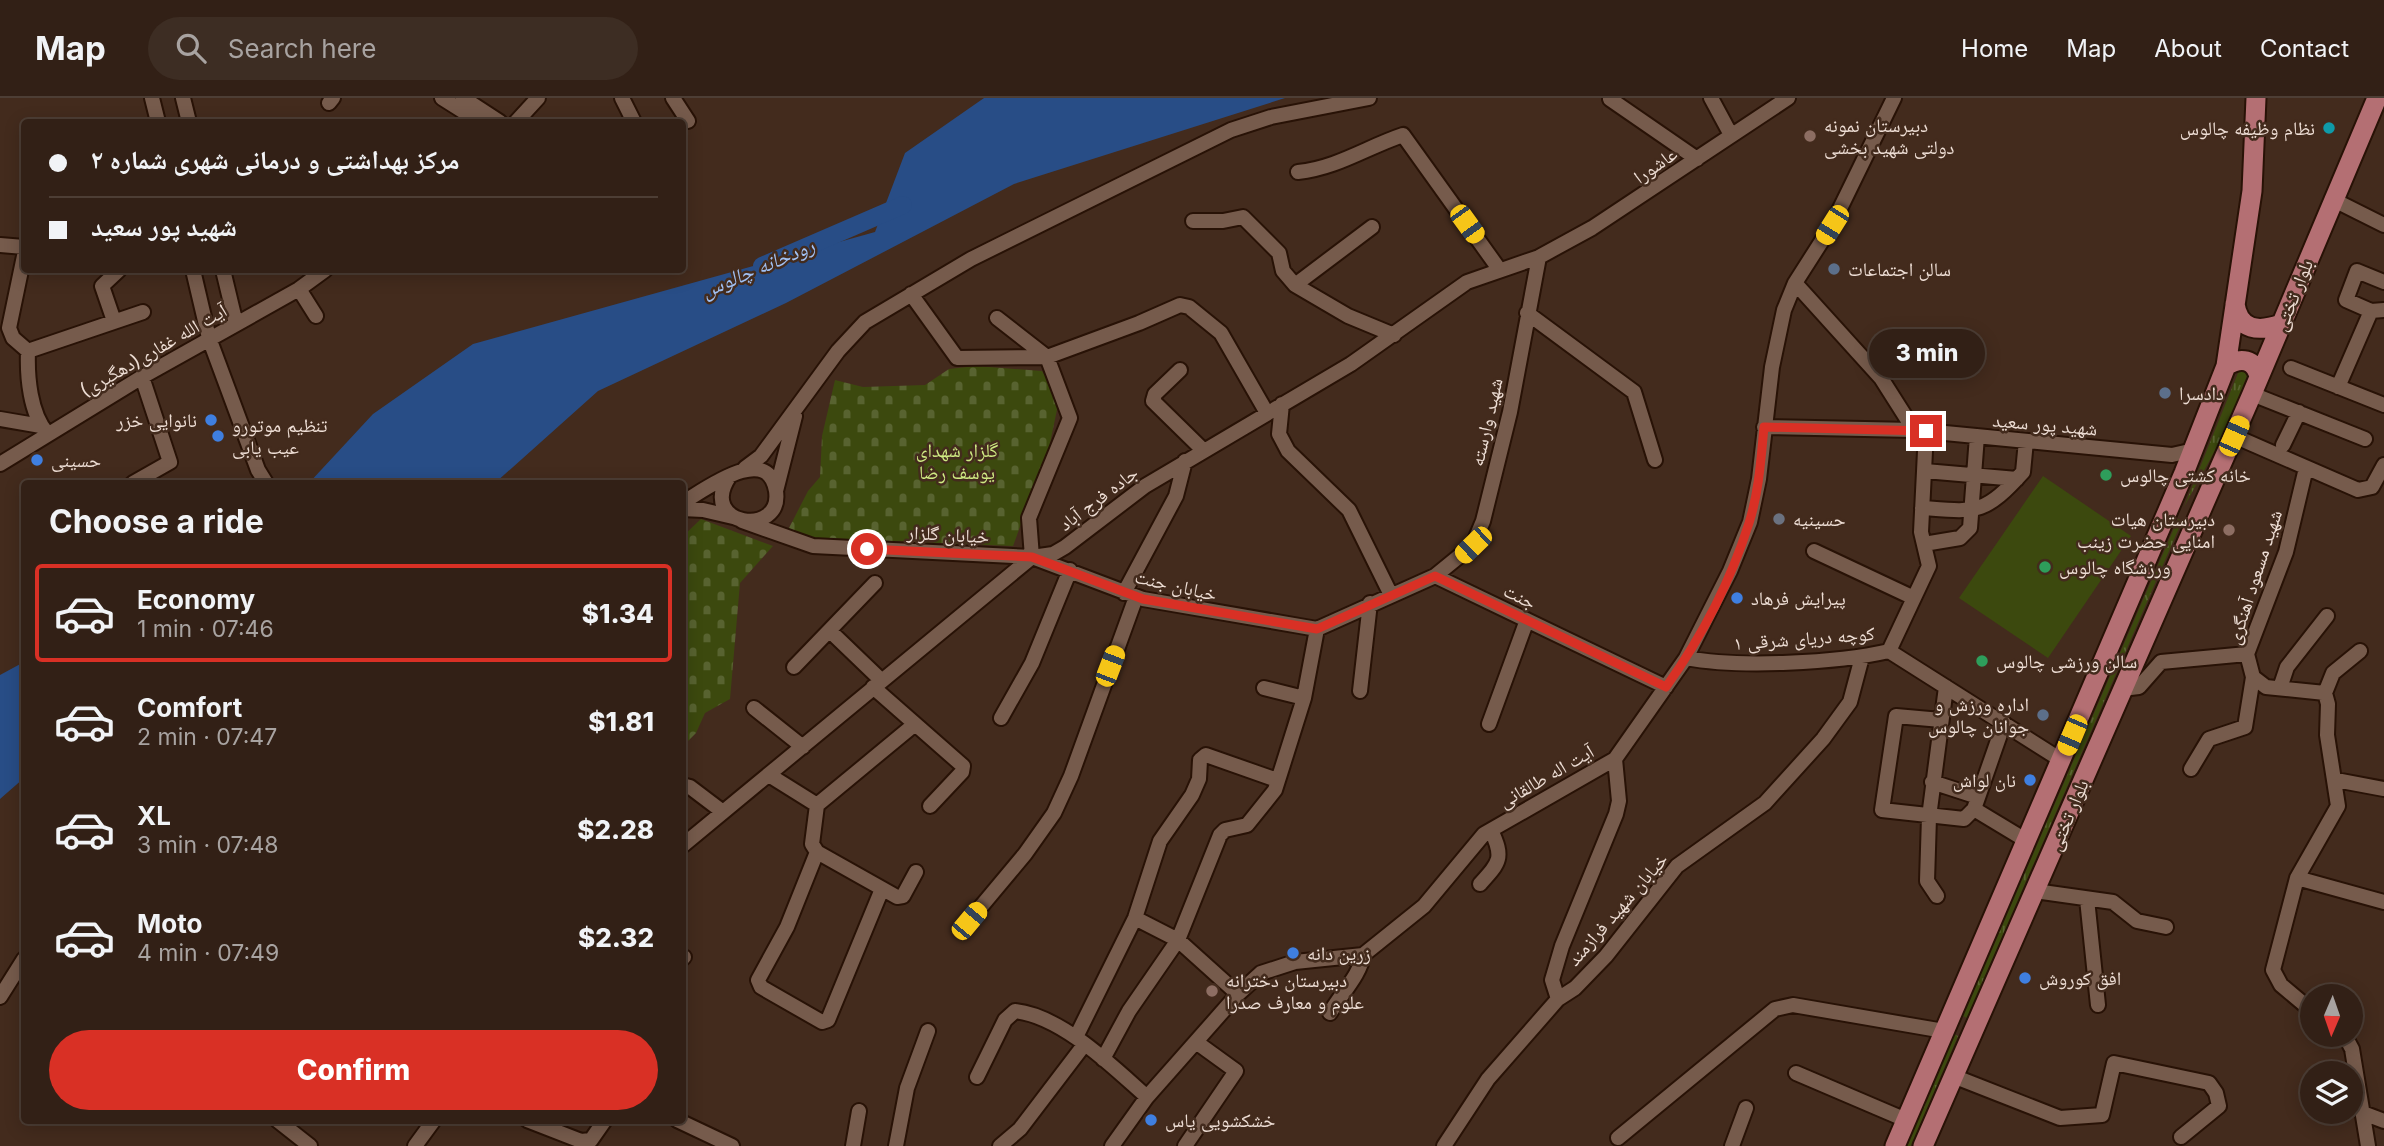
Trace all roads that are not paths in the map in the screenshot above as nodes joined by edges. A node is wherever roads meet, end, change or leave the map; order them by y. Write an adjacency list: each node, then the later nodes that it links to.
1 (152, 98): 15 (street)
2 (183, 98): 16 (street)
3 (442, 98): 17 (street)
4 (463, 98): 18 (street)
5 (538, 98): 19 (street)
6 (622, 98): 20 (street)
7 (673, 98): 21 (street)
8 (1369, 98): 42 (street)
9 (1711, 98): 22 (street)
10 (1788, 98): 22 (street, عاشورا)
11 (1894, 98): 39 (street, آیت اله طالقانی)
12 (2256, 98): 43 (main road, بلوار تختی)
13 (2377, 98): 25 (main road, بلوار تختی)
14 (1610, 99): 23 (street)
15 (157, 119)
16 (188, 119)
17 (475, 119)
18 (495, 119)
19 (519, 119)
20 (632, 119)
21 (688, 121)
22 (1731, 135): 23 (street, عاشورا)
23 (1697, 159): 31 (street, عاشورا)
24 (1298, 172): 32 (street)
25 (2332, 199): 27 (street); 51 (main road, بلوار تختی)
26 (1193, 221): 40 (street)
27 (2384, 225)
28 (1372, 227): 40 (street)
29 (0, 245): 30 (street)
30 (21, 247)
31 (1539, 257): 32 (street, جاده فرج آباد); 46 (street, شهید وارسته)
32 (1499, 269): 52 (street, جاده فرج آباد)
33 (21, 270): 54 (street)
34 (116, 273): 49 (street)
35 (193, 273): 53 (street)
36 (224, 273): 50 (street)
37 (321, 273): 41 (street, آیت الله غفاری(دهگیری))
38 (2384, 282): 44 (street)
39 (1796, 284): 68 (street, آیت اله طالقانی); 70 (street)
40 (1295, 285): 52 (street)
41 (299, 289): 47 (street); 50 (street, آیت الله غفاری(دهگیری))
42 (911, 294): 55 (street); 64 (street)
43 (2235, 304): 51 (main road); 56 (main road, بلوار تختی)
44 (2378, 310): 61 (street)
45 (143, 312): 49 (street)
46 (1527, 313): 79 (street); 104 (street, شهید وارسته)
47 (316, 316)
48 (997, 318): 55 (street)
49 (114, 321): 54 (street)
50 (236, 324): 53 (street, آیت الله غفاری(دهگیری))
51 (2281, 324): 60 (main road, بلوار تختی)
52 (1394, 335): 62 (street, جاده فرج آباد)
53 (209, 338): 59 (street, آیت الله غفاری(دهگیری)); 91 (street)
54 (28, 351): 69 (street)
55 (1047, 357): 66 (street); 102 (street)
56 (2226, 366): 60 (main road); 77 (main road, بلوار تختی)
57 (2291, 368): 61 (street)
58 (1181, 370): 76 (street)
59 (142, 377): 69 (street, آیت الله غفاری(دهگیری)); 90 (street)
60 (2256, 385): 65 (street); 72 (main road, بلوار تختی)
61 (2338, 387): 63 (street)
62 (1282, 404): 66 (street, جاده فرج آباد); 107 (street)
63 (2384, 405)
64 (797, 408): 84 (street); 92 (street)
65 (2299, 412): 73 (street); 75 (street)
66 (1267, 413): 76 (street, جاده فرج آباد)
67 (0, 419): 69 (street)
68 (1764, 427): 70 (street, شهید پور سعید); 118 (street, آیت اله طالقانی)
69 (44, 429): 81 (street, آیت الله غفاری(دهگیری))
70 (1920, 431): 71 (street, شهید پور سعید); 85 (street)
71 (1977, 436): 74 (street, شهید پور سعید); 87 (street)
72 (2234, 436): 83 (street); 126 (main road, بلوار تختی)
73 (2365, 439)
74 (2025, 441): 78 (street, شهید پور سعید); 89 (street)
75 (2283, 445)
76 (1203, 450): 80 (street, جاده فرج آباد)
77 (2194, 450): 78 (street, شهید پور سعید); 86 (main road, بلوار تختی)
78 (2172, 455): 86 (street)
79 (1655, 460)
80 (1185, 461): 102 (street, جاده فرج آباد); 106 (street)
81 (0, 464)
82 (2384, 465): 83 (street)
83 (2306, 467): 116 (street, شهید مسعود آهنگری)
84 (745, 468): 88 (street); 92 (street)
85 (1924, 471): 87 (street); 95 (street)
86 (2184, 473): 138 (main road, بلوار تختی)
87 (1974, 475): 89 (street); 97 (street)
88 (729, 477): 93 (street); 98 (street)
89 (2017, 479): 97 (street)
90 (138, 480)
91 (264, 480)
92 (776, 491): 94 (street)
93 (686, 501)
94 (773, 507): 98 (street); 99 (street)
95 (1922, 508): 97 (street); 100 (street)
96 (686, 509): 98 (street, خیابان گلزار)
97 (1972, 512): 100 (street)
98 (738, 519): 99 (street, خیابان گلزار)
99 (780, 537): 102 (street, خیابان گلزار)
100 (1924, 544): 108 (street)
101 (1814, 551): 108 (street)
102 (1032, 557): 103 (street, خیابان جنت); 121 (street, جاده فرج آباد)
103 (1070, 570): 106 (street, خیابان جنت); 131 (street)
104 (1435, 576): 107 (street); 111 (street, جنت)
105 (875, 583): 113 (street)
106 (1130, 595): 112 (street, خیابان جنت); 164 (street)
107 (1391, 595): 109 (street)
108 (1914, 598): 114 (street)
109 (1370, 603): 112 (street); 127 (street)
110 (2327, 616): 125 (street)
111 (1527, 620): 122 (street, جنت); 135 (street)
112 (1317, 629): 129 (street)
113 (830, 631): 119 (street); 121 (street)
114 (1889, 651): 117 (street, کوچه دریای شرقی ۱); 123 (street, کوچه دریای شرقی ۱)
115 (2360, 651): 128 (street)
116 (2247, 654): 120 (street, شهید مسعود آهنگری); 126 (street)
117 (1862, 657): 118 (street, کوچه دریای شرقی ۱); 171 (street, خیابان شهید فرازمند)
118 (1686, 659): 122 (street, آیت اله طالقانی)
119 (794, 667)
120 (2253, 677): 125 (street); 139 (street)
121 (877, 683): 134 (street); 136 (street, جاده فرج آباد)
122 (1666, 687): 137 (street, آیت اله طالقانی)
123 (1946, 687): 132 (street); 133 (street, کوچه دریای شرقی ۱)
124 (1264, 688): 129 (street)
125 (2280, 688): 128 (street)
126 (2122, 689): 159 (main road, بلوار تختی)
127 (1360, 691)
128 (2325, 693): 142 (street)
129 (1304, 698): 141 (street)
130 (754, 708): 136 (street)
131 (1001, 718)
132 (1941, 720): 143 (street); 150 (street)
133 (2004, 723): 138 (street, کوچه دریای شرقی ۱); 146 (street)
134 (915, 724): 147 (street); 148 (street)
135 (1489, 724)
136 (803, 747): 140 (street, جاده فرج آباد)
137 (1615, 759): 151 (street, آیت اله طالقانی); 171 (street)
138 (2061, 760): 152 (main road, بلوار تختی)
139 (2191, 769)
140 (769, 775): 147 (street); 149 (street, جاده فرج آباد)
141 (1277, 780): 163 (street); 166 (street)
142 (2336, 780): 145 (street); 156 (street)
143 (1932, 782): 146 (street); 150 (street)
144 (686, 786): 149 (street)
145 (2384, 789)
146 (1976, 803): 150 (street); 152 (street)
147 (817, 805): 154 (street)
148 (930, 806)
149 (723, 812): 153 (street, جاده فرج آباد)
150 (1929, 817): 160 (street)
151 (1491, 830): 157 (street); 167 (street, آیت اله طالقانی)
152 (2027, 841): 175 (main road, بلوار تختی)
153 (686, 843)
154 (817, 852): 158 (street); 158 (street)
155 (916, 872): 158 (street)
156 (2297, 878): 162 (street); 172 (street)
157 (1480, 884)
158 (882, 889)
159 (2035, 891): 161 (street); 176 (main road, بلوار تختی)
160 (1937, 896)
161 (2087, 899): 165 (street); 173 (street)
162 (2384, 902)
163 (1135, 918): 166 (street); 178 (street)
164 (969, 921)
165 (2166, 927)
166 (1178, 940): 169 (street); 180 (street)
167 (1363, 955): 169 (street); 174 (street)
168 (21, 963): 170 (street)
169 (1238, 994): 179 (street)
170 (0, 997)
171 (1558, 999): 205 (street, خیابان شهید فرازمند)
172 (2300, 1001)
173 (2098, 1005)
174 (1330, 1013)
175 (1947, 1026): 176 (main road); 188 (main road, بلوار تختی); 195 (street)
176 (1973, 1030): 182 (main road, بلوار تختی)
177 (928, 1031): 201 (street)
178 (1080, 1041): 180 (street); 183 (street); 202 (street)
179 (1196, 1042): 184 (street); 204 (street)
180 (1103, 1059): 184 (street)
181 (1796, 1073): 188 (street)
182 (1953, 1076): 196 (street); 208 (main road, بلوار تختی)
183 (976, 1077)
184 (1147, 1097): 203 (street)
185 (1746, 1108): 206 (street)
186 (859, 1111): 200 (street)
187 (2363, 1114): 189 (street); 209 (street)
188 (1906, 1120): 207 (main road, بلوار تختی)
189 (2384, 1121)
190 (282, 1124): 197 (street)
191 (431, 1124): 198 (street)
192 (537, 1124): 193 (street)
193 (602, 1124)
194 (685, 1124): 199 (street)
195 (1618, 1138)
196 (2181, 1138)
197 (310, 1146)
198 (415, 1146)
199 (732, 1146)
200 (853, 1146)
201 (896, 1146)
202 (1000, 1146)
203 (1112, 1146)
204 (1185, 1146)
205 (1444, 1146)
206 (1732, 1146)
207 (1895, 1146)
208 (1923, 1146)
209 (2368, 1146)

